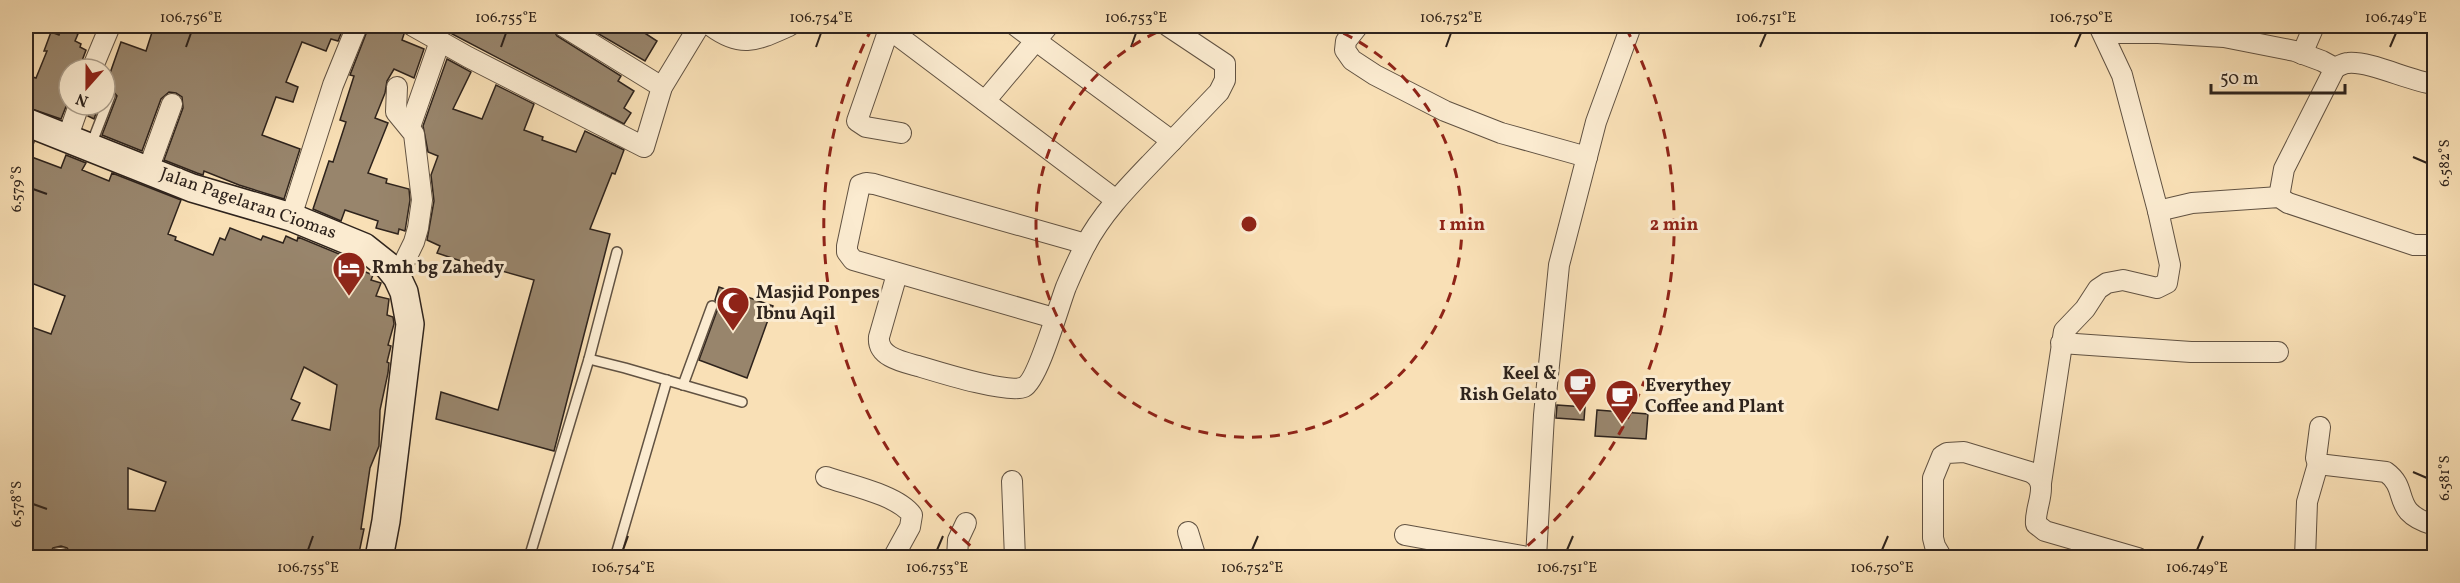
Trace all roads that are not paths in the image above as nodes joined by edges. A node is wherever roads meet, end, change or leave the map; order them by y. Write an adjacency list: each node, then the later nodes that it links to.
1 (110, 26): 19 (street)
2 (357, 26): 38 (street)
3 (413, 26): 16 (street)
4 (563, 26): 23 (street)
5 (699, 26): 23 (street)
6 (711, 26): 7 (street)
7 (789, 26)
8 (1016, 26): 17 (street)
9 (1048, 26): 17 (street)
10 (1168, 26): 31 (street)
11 (1358, 26): 33 (street)
12 (1631, 26): 33 (street)
13 (2314, 26): 18 (street)
14 (887, 27): 24 (street); 30 (street)
15 (2101, 29): 18 (street); 37 (street)
16 (440, 41): 23 (street); 29 (street)
17 (1036, 42): 24 (street); 31 (street)
18 (2302, 54): 20 (street)
19 (97, 57)
20 (2335, 68): 21 (street); 35 (street)
21 (2434, 84)
22 (397, 87): 29 (street)
23 (662, 87)
24 (986, 101): 36 (street)
25 (172, 104): 34 (street)
26 (79, 117): 32 (street)
27 (96, 117): 32 (lane)
28 (26, 122): 32 (main road, Jalan Pagelaran Ciomas)
29 (410, 128): 43 (street)
30 (901, 133)
31 (1172, 141): 36 (street)
32 (79, 143): 34 (main road, Jalan Pagelaran Ciomas)
33 (1587, 157): 68 (street)
34 (148, 170): 38 (main road, Jalan Pagelaran Ciomas)
35 (2279, 197): 37 (street); 40 (street)
36 (1116, 200): 39 (street)
37 (2158, 211): 46 (street)
38 (291, 217): 43 (main road, Jalan Pagelaran Ciomas)
39 (1086, 244): 42 (street); 45 (street)
40 (2434, 245)
41 (617, 252): 48 (lane)
42 (897, 274): 45 (street); 45 (street)
43 (397, 277): 61 (main road, Jalan Pagelaran Ciomas)
44 (712, 306): 50 (lane)
45 (1054, 318)
46 (2061, 343): 47 (street); 56 (street)
47 (2278, 352)
48 (589, 359): 49 (lane); 62 (lane)
49 (667, 380): 50 (lane); 63 (lane)
50 (683, 385): 51 (lane)
51 (742, 402)
52 (2320, 427): 53 (street)
53 (2318, 464): 58 (street); 71 (street)
54 (826, 477): 64 (street)
55 (1012, 481): 66 (street)
56 (2041, 483): 69 (street); 70 (street)
57 (966, 524): 65 (street)
58 (2434, 525)
59 (1188, 532): 67 (street)
60 (1405, 535): 68 (street)
61 (379, 558)
62 (529, 558)
63 (615, 558)
64 (893, 558)
65 (957, 558)
66 (1016, 558)
67 (1196, 558)
68 (1534, 558)
69 (1942, 558)
70 (2138, 558)
71 (2305, 558)

